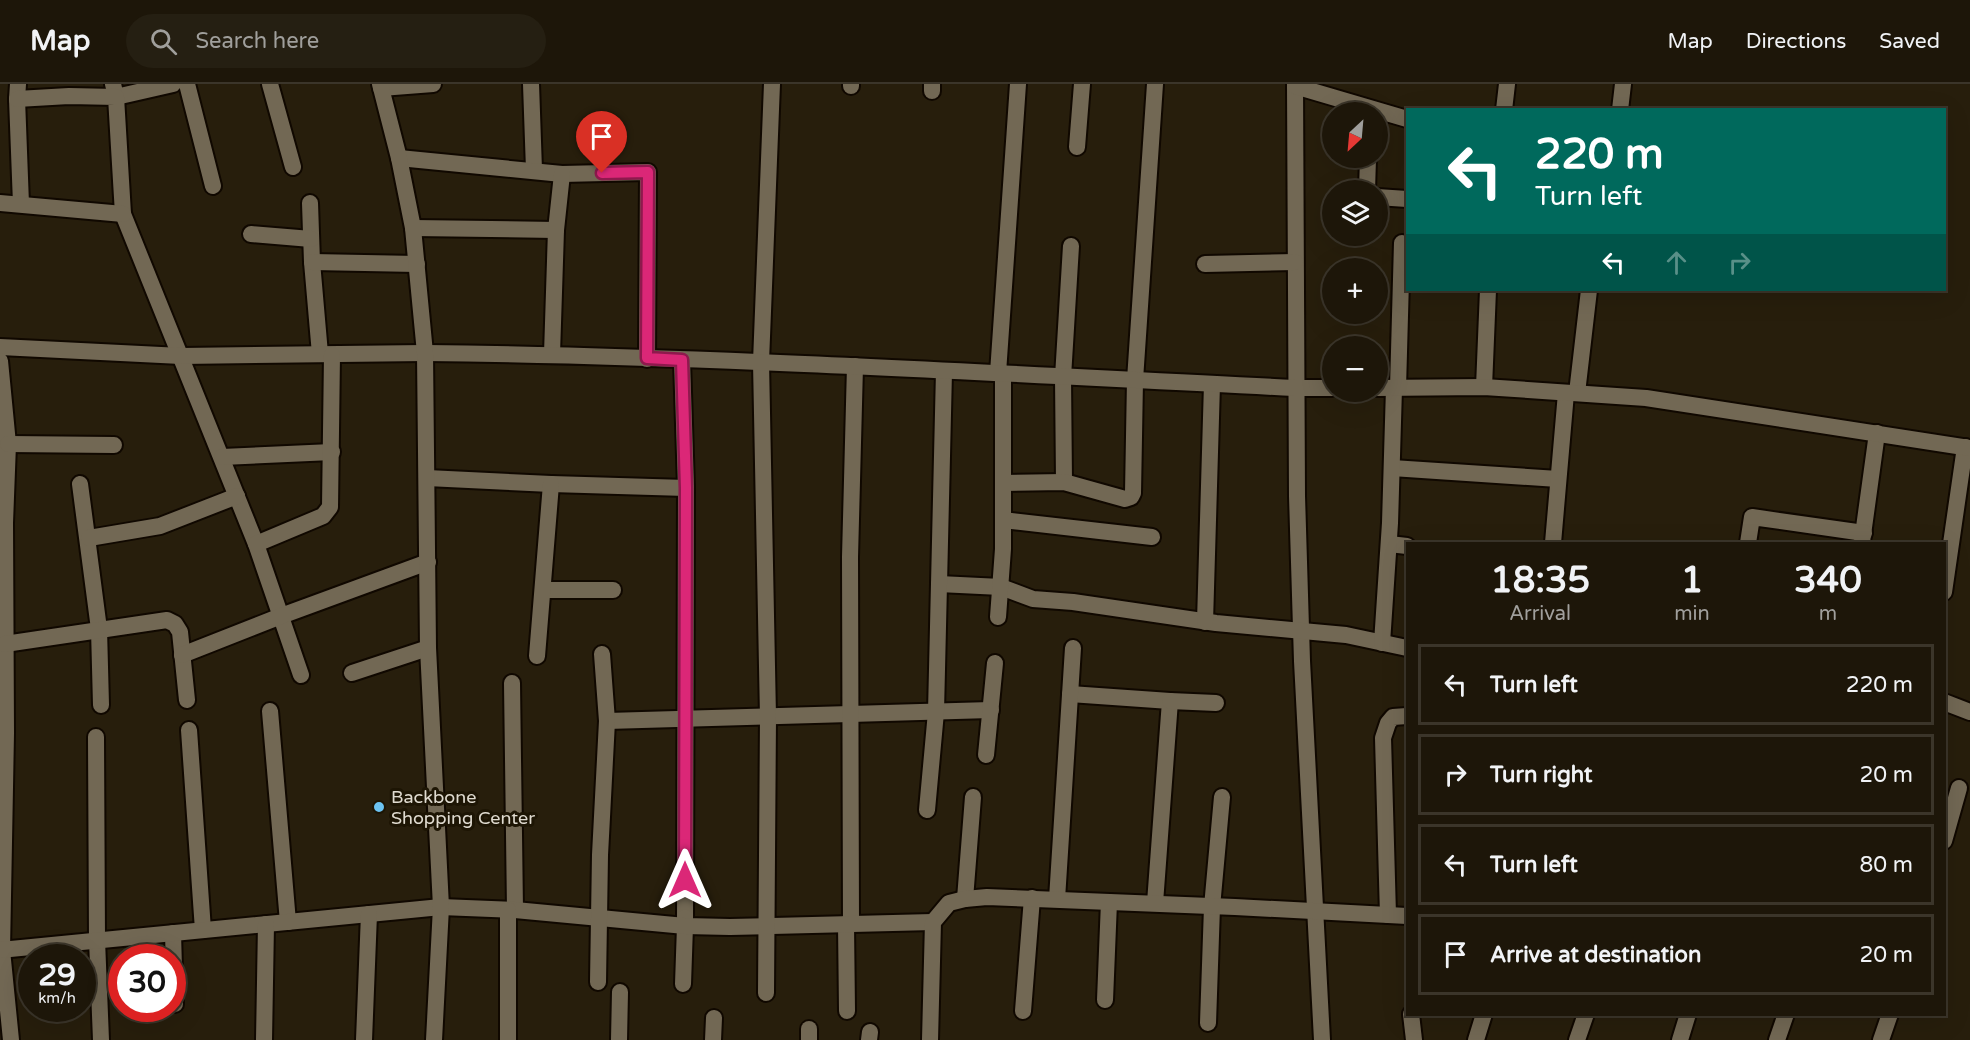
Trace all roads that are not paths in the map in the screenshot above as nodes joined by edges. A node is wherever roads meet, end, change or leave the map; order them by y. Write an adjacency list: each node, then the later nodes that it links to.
1 (169, 84): 15 (street)
2 (187, 84): 27 (street)
3 (270, 84): 24 (street)
4 (433, 84): 13 (street)
5 (531, 84): 25 (street)
6 (772, 84): 54 (street)
7 (1018, 84): 57 (street)
8 (1082, 84): 22 (street)
9 (1155, 84): 59 (street)
10 (1507, 84): 18 (street)
11 (1623, 84): 19 (street)
12 (1295, 85): 17 (street); 41 (street)
13 (380, 86): 23 (street)
14 (70, 90): 15 (street); 16 (street)
15 (115, 90): 33 (street)
16 (17, 92): 32 (street)
17 (1345, 102)
18 (1504, 108)
19 (1620, 108)
20 (1388, 115): 21 (street)
21 (1406, 120)
22 (1077, 147)
23 (399, 158): 25 (street); 34 (street)
24 (293, 167)
25 (534, 170): 26 (street)
26 (562, 174): 35 (street); 51 (street)
27 (213, 186)
28 (1388, 198): 29 (street)
29 (1406, 199)
30 (0, 203): 32 (street)
31 (310, 203): 37 (street)
32 (21, 204): 33 (street)
33 (123, 214): 50 (street)
34 (413, 228): 35 (street); 42 (street)
35 (556, 230): 48 (street)
36 (251, 234): 37 (street)
37 (311, 238): 40 (street)
38 (1402, 243): 65 (street)
39 (1071, 246): 58 (street)
40 (312, 262): 42 (street); 49 (street)
41 (1295, 262): 43 (street); 62 (street)
42 (417, 264): 47 (street)
43 (1205, 264)
44 (1488, 291): 61 (street)
45 (1588, 291): 66 (street)
46 (0, 347): 50 (street)
47 (425, 353): 48 (street); 49 (street); 75 (street)
48 (552, 354): 51 (street)
49 (326, 355): 50 (street); 72 (street)
50 (181, 356): 73 (street)
51 (647, 358): 52 (street)
52 (682, 360): 54 (street); 81 (street)
53 (0, 361): 67 (street)
54 (761, 362): 55 (street); 129 (street)
55 (855, 366): 56 (street); 126 (street)
56 (944, 371): 57 (street); 95 (street)
57 (1000, 373): 58 (street); 78 (street)
58 (1063, 376): 59 (street); 77 (street)
59 (1135, 380): 60 (street); 77 (street)
60 (1212, 384): 62 (street); 101 (street)
61 (1484, 387): 65 (street); 66 (street)
62 (1295, 388): 63 (street); 103 (street)
63 (1322, 388)
64 (1388, 388): 65 (street)
65 (1396, 388): 74 (street)
66 (1571, 393): 68 (street); 76 (street)
67 (3, 423): 69 (street)
68 (1877, 434): 71 (street); 87 (street)
69 (8, 444): 70 (street); 84 (street)
70 (114, 445)
71 (1967, 447): 94 (street)
72 (332, 452): 73 (street); 90 (street)
73 (222, 457): 82 (street)
74 (1392, 468): 76 (street); 91 (street)
75 (427, 478): 80 (street); 93 (street)
76 (1558, 479): 88 (street)
77 (1064, 482): 78 (street)
78 (1003, 483): 83 (street)
79 (80, 484): 86 (street)
80 (550, 484): 81 (street); 97 (street)
81 (686, 488): 128 (street)
82 (237, 496): 86 (street); 90 (street)
83 (1003, 520): 85 (street); 96 (street)
84 (2, 523): 105 (street)
85 (1152, 537)
86 (88, 538): 102 (street)
87 (1863, 538): 89 (street)
88 (1553, 542)
89 (1748, 542)
90 (256, 544): 99 (street)
91 (1389, 544): 92 (street); 104 (street)
92 (1406, 546)
93 (428, 562): 99 (street); 106 (street)
94 (1946, 579)
95 (939, 584): 96 (street); 124 (street)
96 (1001, 587): 100 (street); 101 (street)
97 (543, 590): 98 (street); 111 (street)
98 (613, 590)
99 (281, 616): 110 (street); 114 (street)
100 (998, 617)
101 (1205, 621): 103 (street)
102 (99, 629): 105 (street); 110 (street); 121 (street)
103 (1300, 630): 104 (street); 147 (street)
104 (1382, 643): 108 (street)
105 (5, 644): 162 (street)
106 (428, 648): 113 (street); 144 (street)
107 (1072, 648): 116 (street)
108 (1406, 648)
109 (602, 654): 130 (street)
110 (182, 655): 117 (street)
111 (537, 656)
112 (995, 663): 122 (street)
113 (352, 673)
114 (301, 675)
115 (512, 683): 146 (street)
116 (1070, 694): 118 (street); 141 (street)
117 (187, 700)
118 (1170, 702): 119 (street); 143 (street)
119 (1216, 703)
120 (1946, 703): 125 (street)
121 (101, 705)
122 (991, 710): 124 (street); 133 (street)
123 (270, 711): 152 (street)
124 (936, 712): 126 (street); 137 (street)
125 (1970, 712)
126 (850, 715): 129 (street); 155 (street)
127 (1406, 716): 149 (street)
128 (686, 717): 129 (street); 130 (street); 156 (street)
129 (768, 717): 157 (street)
130 (607, 721): 151 (street)
131 (189, 730): 158 (street)
132 (96, 737): 160 (street)
133 (986, 755)
134 (1959, 788): 138 (street)
135 (973, 797): 140 (street)
136 (1222, 797): 145 (street)
137 (927, 810)
138 (1948, 816)
139 (1032, 898): 140 (street); 141 (street); 169 (street)
140 (965, 899): 153 (street)
141 (1057, 899): 142 (street)
142 (1109, 902): 143 (street); 167 (street)
143 (1155, 903): 145 (street)
144 (441, 907): 146 (street); 148 (street); 182 (street)
145 (1212, 907): 147 (street); 177 (street)
146 (512, 910): 151 (street); 183 (street)
147 (1315, 912): 149 (street); 187 (street)
148 (369, 914): 152 (street); 181 (street)
149 (1388, 915): 150 (street)
150 (1406, 916)
151 (599, 918): 156 (street); 163 (street)
152 (288, 922): 154 (street)
153 (933, 922): 155 (street); 186 (street)
154 (266, 924): 158 (street); 180 (street)
155 (848, 924): 157 (street); 168 (street)
156 (685, 926): 157 (street); 164 (street)
157 (765, 926): 166 (street)
158 (202, 930): 159 (street)
159 (173, 933): 160 (street); 161 (street)
160 (97, 940): 162 (street); 179 (street)
161 (173, 944)
162 (1, 950): 178 (street)
163 (598, 982)
164 (683, 984)
165 (620, 992): 184 (street)
166 (766, 993)
167 (1105, 1000)
168 (847, 1011)
169 (1023, 1011)
170 (1411, 1016): 188 (street)
171 (1483, 1016): 189 (street)
172 (1585, 1016): 190 (street)
173 (1687, 1016): 191 (street)
174 (1785, 1016): 192 (street)
175 (1889, 1016): 193 (street)
176 (714, 1018): 185 (street)
177 (1208, 1023)
178 (11, 1040)
179 (101, 1040)
180 (264, 1040)
181 (364, 1040)
182 (434, 1040)
183 (508, 1040)
184 (619, 1040)
185 (713, 1040)
186 (930, 1040)
187 (1322, 1040)
188 (1413, 1040)
189 (1476, 1040)
190 (1577, 1040)
191 (1680, 1040)
192 (1777, 1040)
193 (1881, 1040)

